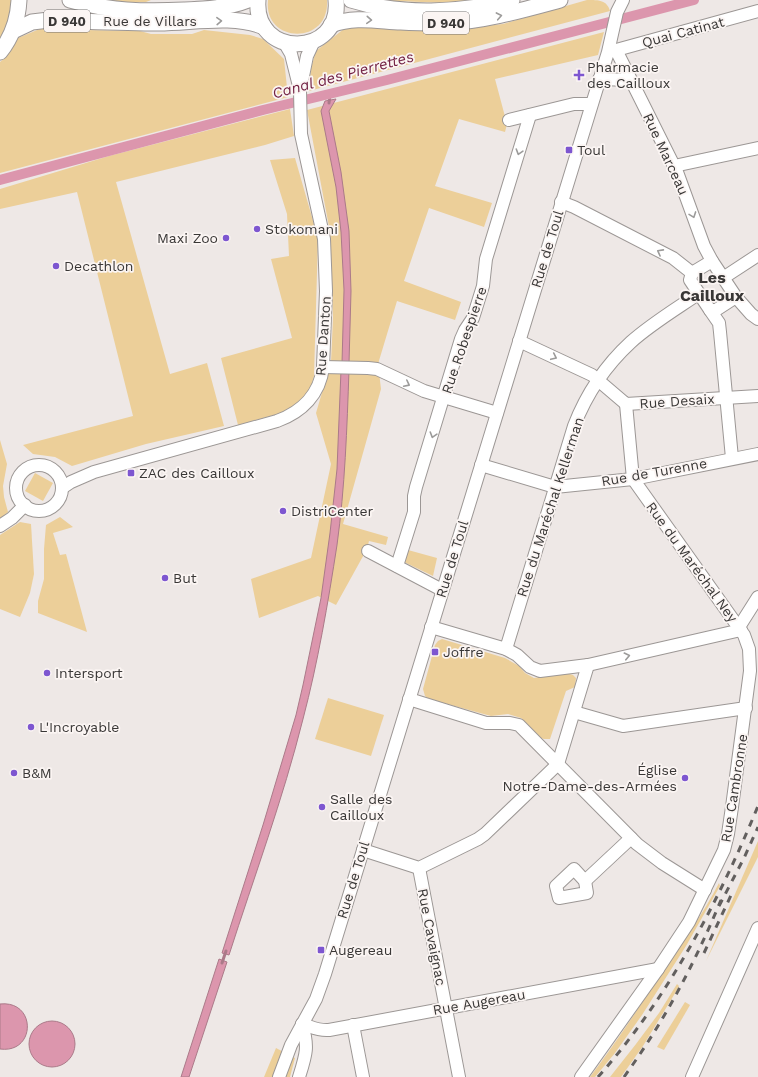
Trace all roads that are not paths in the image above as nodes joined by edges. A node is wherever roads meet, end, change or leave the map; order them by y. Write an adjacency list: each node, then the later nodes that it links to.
1 (19, 0): 15 (main road)
2 (70, 0): 3 (main road, Rue de Villars / D 940)
3 (248, 0)
4 (258, 0): 14 (main road)
5 (336, 0): 13 (main road)
6 (351, 0): 7 (main road, D 940)
7 (512, 0)
8 (560, 0): 13 (main road, D 940, one-way to 8)
9 (615, 0): 12 (street)
10 (623, 0): 12 (street)
11 (758, 11): 18 (street, Quai Catinat)
12 (617, 12): 18 (street, Rue de Toul)
13 (331, 25): 16 (main road)
14 (264, 27): 15 (main road, Rue de Villars / D 940, one-way to 14); 17 (main road)
15 (12, 31): 19 (main road)
16 (314, 41): 17 (main road); 22 (street)
17 (284, 42): 22 (street)
18 (612, 51): 20 (street, Rue de Toul); 21 (street, Rue Marceau)
19 (0, 52)
20 (599, 78): 21 (street); 23 (street, Rue de Toul)
21 (631, 80): 27 (street, Rue Marceau)
22 (300, 91): 38 (street, Rue Danton)
23 (592, 104): 24 (street); 28 (street, Rue de Toul)
24 (530, 115): 25 (street); 41 (street, Rue Robespierre, one-way to 41)
25 (509, 120)
26 (758, 148): 27 (street)
27 (674, 166): 30 (street, Rue Marceau, one-way to 30)
28 (562, 202): 31 (street, one-way to 28); 37 (street, Rue de Toul)
29 (758, 255): 32 (street)
30 (712, 262): 31 (street); 32 (street, Rue Marceau)
31 (692, 273): 33 (street)
32 (723, 278): 34 (street, Rue Marceau)
33 (698, 294): 35 (street); 39 (street, Rue du Maréchal Kellerman)
34 (736, 296): 35 (street); 36 (street, Rue Marceau)
35 (710, 310): 42 (street)
36 (758, 319)
37 (519, 341): 39 (street, Rue Desaix, one-way to 39); 44 (street, Rue de Toul)
38 (323, 367): 41 (street, one-way to 41); 48 (street, Rue Danton)
39 (599, 380): 43 (street, Rue Desaix); 51 (street, Rue du Maréchal Kellerman)
40 (758, 396): 42 (street, Rue Desaix)
41 (444, 397): 44 (street); 56 (street, Rue Robespierre, one-way to 56)
42 (726, 398): 43 (street, Rue Desaix); 46 (street)
43 (626, 404): 50 (street)
44 (497, 413): 47 (street, Rue de Toul)
45 (758, 454): 46 (street, Rue de Turenne)
46 (732, 458): 50 (street, Rue de Turenne)
47 (481, 465): 51 (street, Rue de Turenne); 57 (street, Rue de Toul)
48 (94, 472): 49 (street, Rue Danton); 52 (street, Rue Danton)
49 (57, 473): 52 (street); 53 (street)
50 (633, 479): 51 (street, Rue de Turenne); 60 (street, Rue du Maréchal Ney)
51 (555, 486): 61 (street, Rue du Maréchal Kellerman)
52 (62, 488): 53 (street)
53 (25, 505): 54 (street)
54 (0, 526)
55 (368, 550): 56 (street)
56 (397, 566): 57 (street)
57 (442, 590): 59 (street, Rue de Toul)
58 (758, 597): 60 (street)
59 (431, 627): 61 (street); 63 (street, Rue de Toul)
60 (740, 629): 62 (street, one-way to 60); 64 (street, Rue Cambronne)
61 (506, 649): 62 (street)
62 (588, 665): 65 (street)
63 (409, 699): 66 (street); 68 (street, Rue de Toul)
64 (746, 708): 65 (street); 71 (street, Rue Cambronne)
65 (574, 712): 66 (street)
66 (558, 764): 67 (street); 69 (street)
67 (631, 838): 70 (street); 71 (street)
68 (363, 850): 69 (street); 75 (street, Rue de Toul)
69 (419, 868): 74 (street, Rue Cavaignac)
70 (585, 881)
71 (706, 890): 73 (street, Rue Cambronne)
72 (758, 928): 82 (street)
73 (658, 969): 74 (street, Rue Augereau); 81 (street, Rue Cambronne)
74 (446, 1008): 76 (street, Rue Augereau); 80 (street, Rue Cavaignac)
75 (302, 1024): 76 (street, Rue Augereau); 77 (street, Rue de Toul); 78 (street)
76 (354, 1025): 79 (street)
77 (279, 1077)
78 (299, 1077)
79 (363, 1077)
80 (459, 1077)
81 (581, 1077)
82 (692, 1077)

